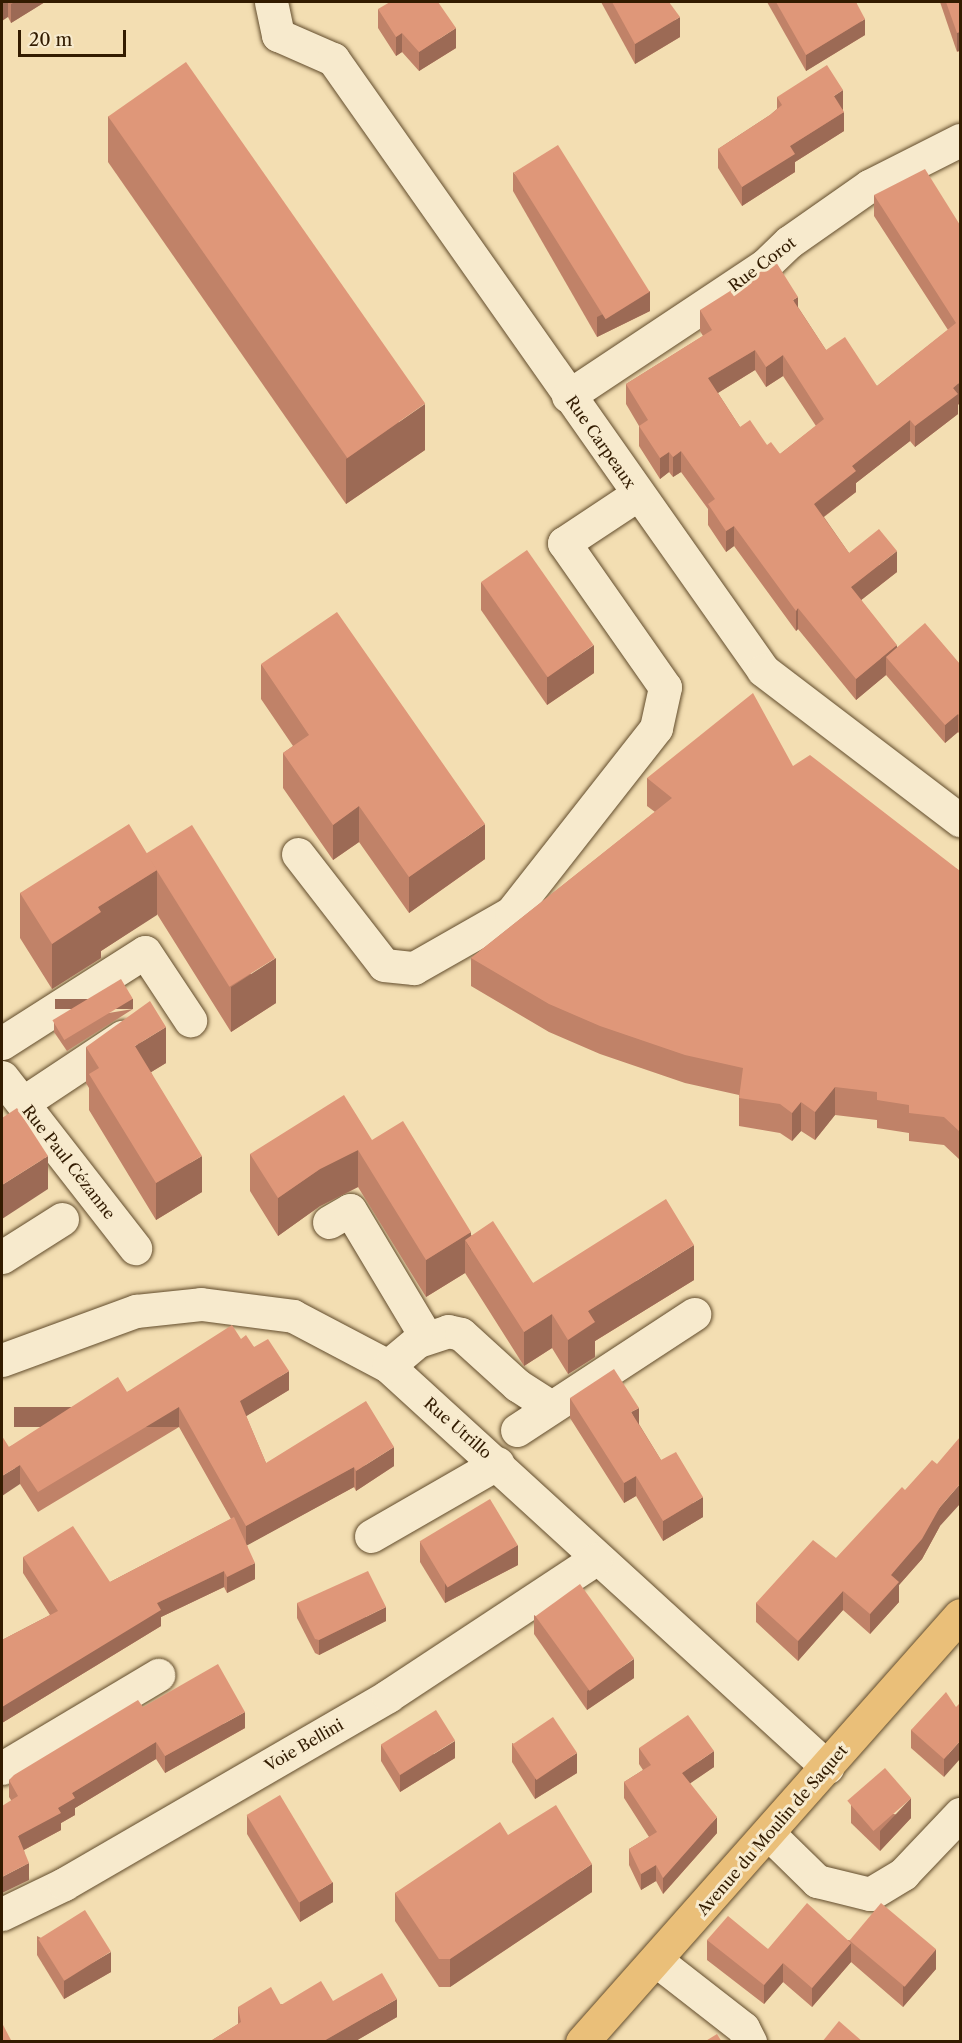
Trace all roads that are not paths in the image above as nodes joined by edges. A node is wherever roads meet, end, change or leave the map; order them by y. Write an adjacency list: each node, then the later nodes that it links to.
1 (271, 2): 3 (street, Rue Carpeaux)
2 (960, 140): 3 (street, Rue Corot)
3 (568, 396): 4 (street, Rue Carpeaux)
4 (638, 494): 5 (street, Rue Carpeaux); 6 (street)
5 (960, 820)
6 (298, 854)
7 (190, 1020): 9 (street)
8 (134, 1028): 11 (street)
9 (2, 1043)
10 (2, 1077): 11 (street, Rue Paul Cézanne)
11 (24, 1102): 14 (street, Rue Paul Cézanne)
12 (62, 1220): 15 (street)
13 (329, 1222): 17 (street)
14 (135, 1248)
15 (2, 1257)
16 (694, 1314): 20 (street)
17 (426, 1337): 19 (street); 20 (street)
18 (2, 1360): 19 (street, Rue Utrillo)
19 (388, 1366): 22 (street, Rue Utrillo)
20 (551, 1407): 21 (street)
21 (517, 1430)
22 (498, 1463): 23 (street); 24 (street, Rue Utrillo)
23 (371, 1536)
24 (596, 1559): 27 (street, Rue Utrillo); 31 (street, Voie Bellini)
25 (960, 1616): 27 (main road, Avenue du Moulin de Saquet)
26 (158, 1675): 28 (street)
27 (827, 1767): 30 (main road, Avenue du Moulin de Saquet)
28 (2, 1768)
29 (960, 1814): 30 (street)
30 (768, 1833): 32 (main road, Avenue du Moulin de Saquet)
31 (2, 1914)
32 (657, 1961): 33 (main road, Avenue du Moulin de Saquet); 34 (street)
33 (582, 2042)
34 (750, 2042)

